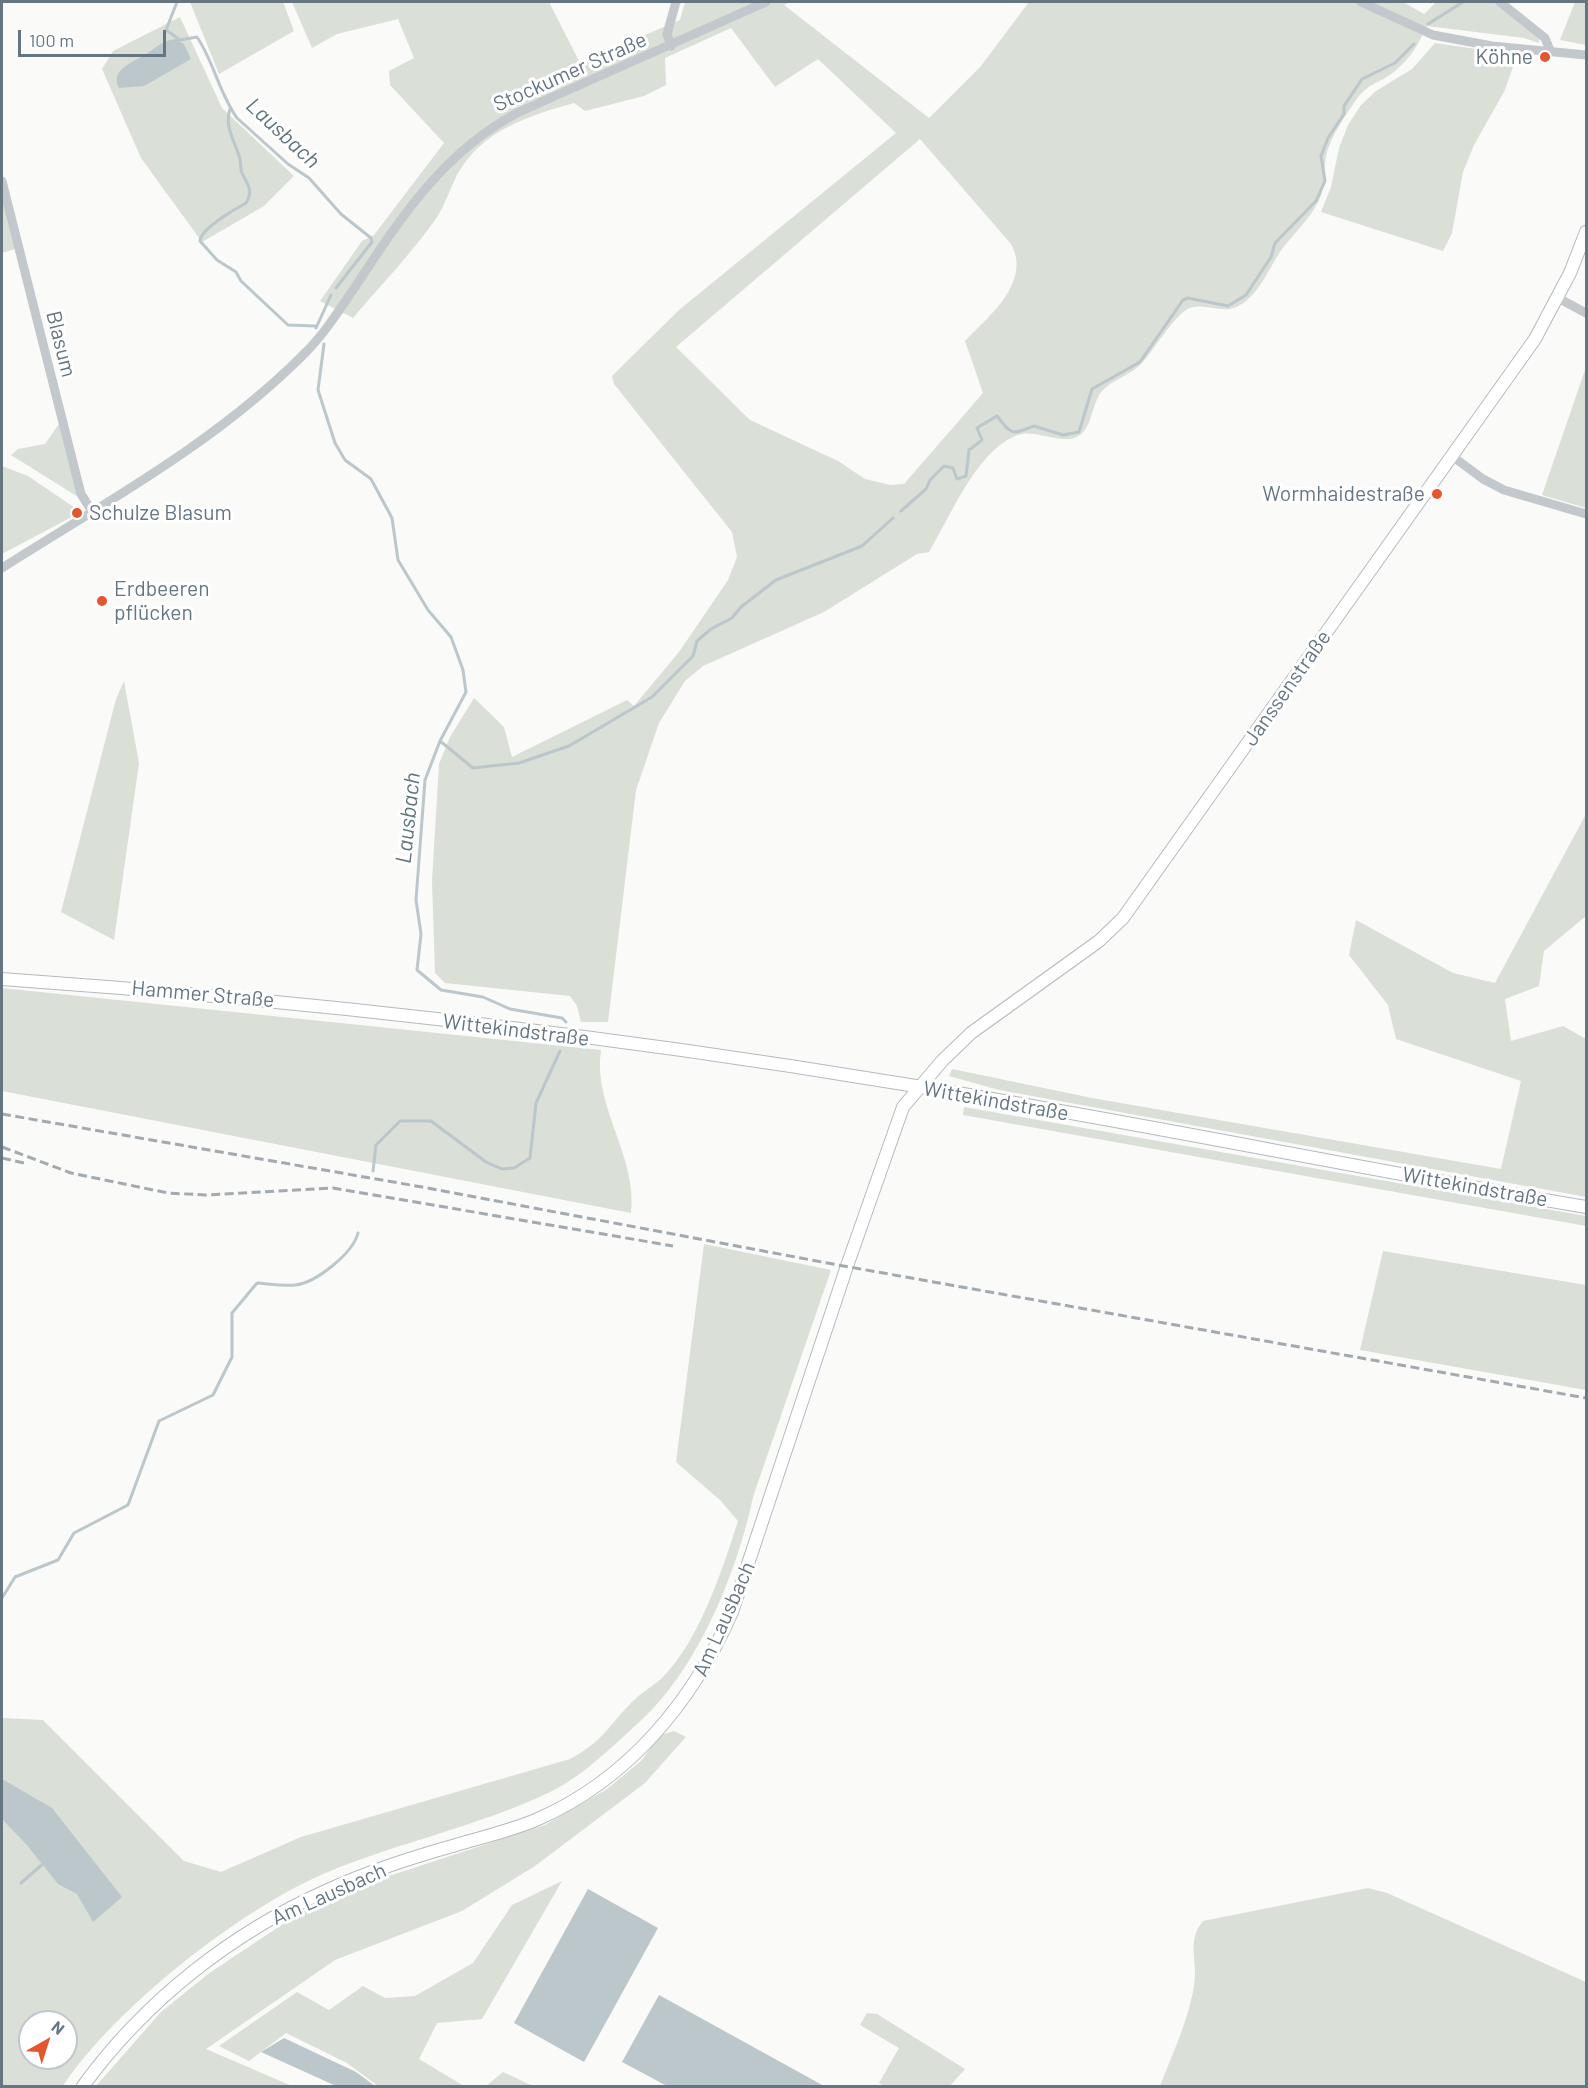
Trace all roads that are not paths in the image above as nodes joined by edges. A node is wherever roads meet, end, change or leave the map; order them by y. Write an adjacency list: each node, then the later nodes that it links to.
1 (676, 2): 5 (street)
2 (766, 2): 5 (street, Stockumer Straße)
3 (1361, 2): 6 (street)
4 (1500, 2): 6 (street)
5 (671, 46): 13 (street, Stockumer Straße)
6 (1550, 50): 7 (street)
7 (1587, 55)
8 (2, 181): 13 (street, Blasum)
9 (1587, 232): 10 (main road, Janssenstraße)
10 (1558, 298): 11 (street); 12 (main road, Janssenstraße)
11 (1587, 313)
12 (1452, 456): 14 (street); 18 (main road, Janssenstraße)
13 (93, 513): 15 (street, Stockumer Straße)
14 (1587, 514)
15 (2, 568)
16 (2, 979): 17 (main road, Hammer Straße)
17 (403, 1016): 18 (main road, Wittekindstraße)
18 (920, 1087): 19 (main road, Wittekindstraße); 20 (main road, Am Lausbach)
19 (1587, 1207)
20 (83, 2086)

